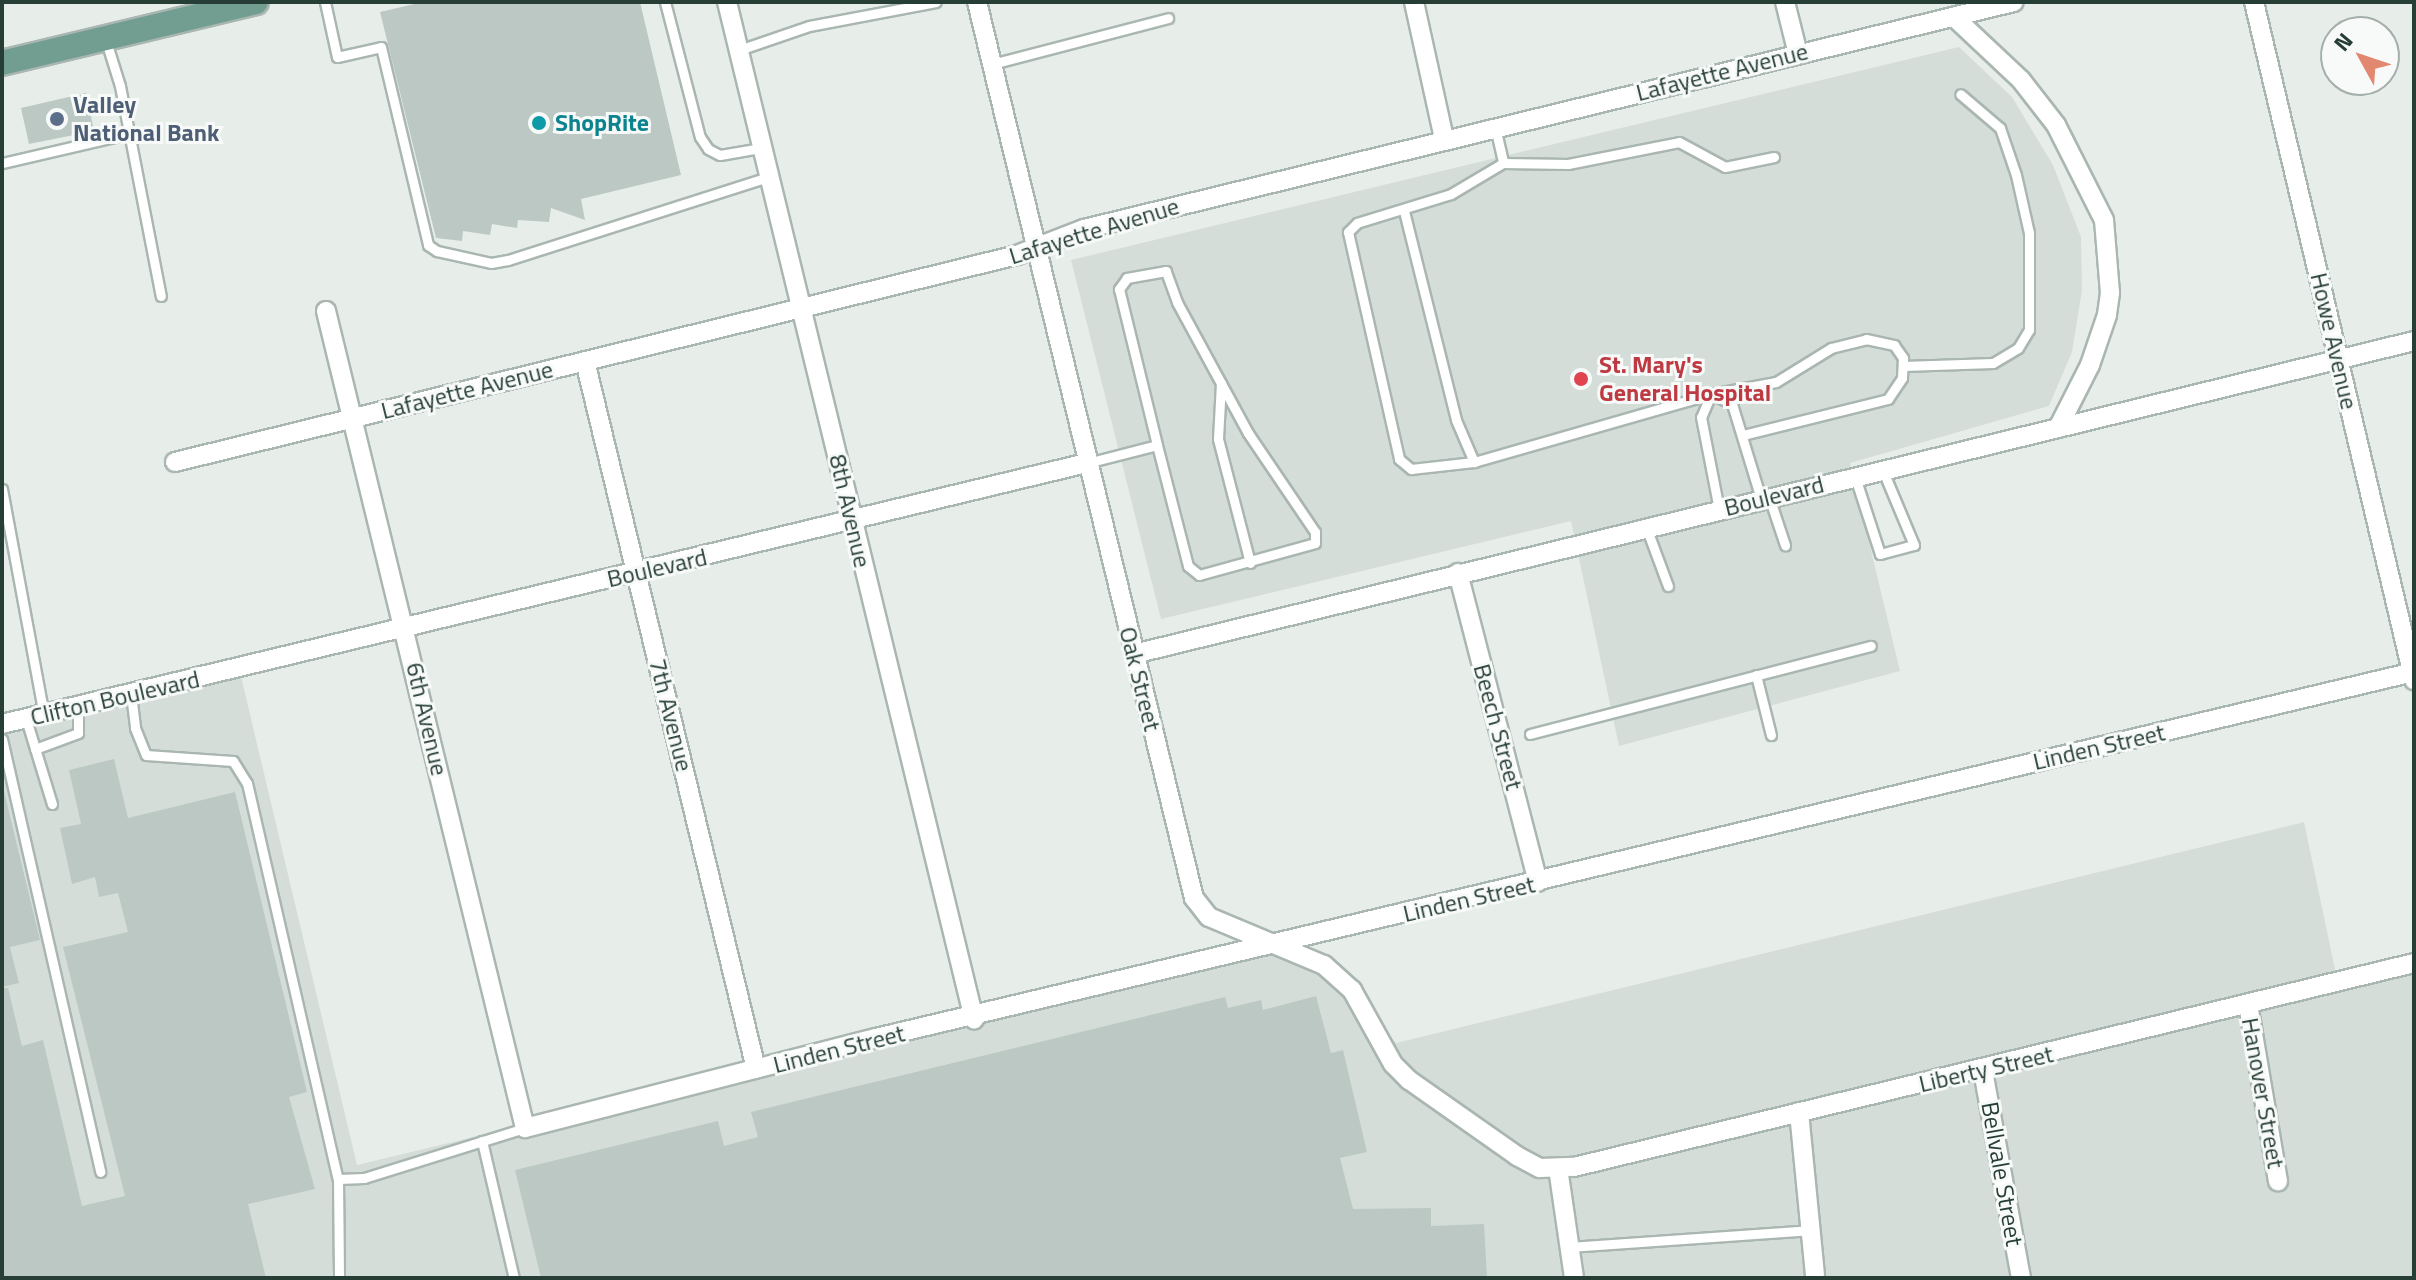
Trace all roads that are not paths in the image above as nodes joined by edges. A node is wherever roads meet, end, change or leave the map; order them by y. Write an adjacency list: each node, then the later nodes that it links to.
1 (256, 2): 11 (main road)
2 (325, 2): 27 (lane)
3 (665, 2): 23 (lane)
4 (727, 2): 15 (street, 8th Avenue)
5 (936, 2): 15 (lane)
6 (977, 2): 18 (street, Oak Street)
7 (1414, 2): 22 (street)
8 (1785, 2): 16 (street)
9 (2014, 2): 12 (street, Lafayette Avenue)
10 (2254, 2): 34 (street, Howe Avenue)
11 (200, 8): 14 (main road)
12 (1954, 17): 16 (street, Lafayette Avenue); 40 (street)
13 (1168, 18): 18 (lane)
14 (105, 38): 17 (main road); 21 (lane)
15 (739, 50): 23 (street, 8th Avenue)
16 (1798, 54): 20 (street, Lafayette Avenue)
17 (2, 63)
18 (992, 64): 29 (street, Oak Street)
19 (1960, 94): 36 (lane)
20 (1495, 127): 22 (street, Lafayette Avenue); 26 (lane)
21 (128, 134): 25 (lane); 30 (lane)
22 (1444, 139): 29 (street, Lafayette Avenue)
23 (761, 148): 27 (street, 8th Avenue)
24 (1774, 157): 26 (lane)
25 (2, 163)
26 (1503, 163): 28 (lane)
27 (768, 177): 31 (street, 8th Avenue)
28 (1404, 211): 44 (lane); 44 (lane)
29 (1037, 247): 31 (street, Lafayette Avenue); 45 (street, Oak Street)
30 (161, 296)
31 (802, 309): 35 (street, Lafayette Avenue); 51 (street, 8th Avenue)
32 (326, 311): 39 (street, 6th Avenue)
33 (2414, 341): 34 (street, Boulevard)
34 (2339, 359): 40 (street, Boulevard); 63 (street, Howe Avenue)
35 (585, 361): 39 (street, Lafayette Avenue); 55 (street, 7th Avenue)
36 (1903, 366): 38 (lane); 41 (lane)
37 (1221, 382): 42 (lane); 54 (lane); 54 (lane)
38 (1711, 394): 41 (lane); 44 (lane); 50 (lane)
39 (355, 418): 43 (street, Lafayette Avenue); 58 (street, 6th Avenue)
40 (2058, 428): 46 (street, Boulevard)
41 (1742, 435): 49 (lane)
42 (1157, 445): 45 (lane); 54 (lane)
43 (175, 462)
44 (1474, 462)
45 (1087, 463): 51 (street, Boulevard); 60 (street, Oak Street)
46 (1883, 470): 47 (street, Boulevard); 47 (lane)
47 (1855, 477): 49 (street, Boulevard)
48 (2, 489): 66 (lane)
49 (1765, 498): 50 (street, Boulevard); 53 (lane)
50 (1719, 510): 52 (street, Boulevard)
51 (853, 521): 55 (street, Boulevard); 77 (street, 8th Avenue)
52 (1646, 527): 56 (street, Boulevard); 57 (lane)
53 (1785, 545)
54 (1250, 563)
55 (636, 572): 58 (street, Boulevard); 78 (street, 7th Avenue)
56 (1458, 573): 60 (street, Boulevard); 73 (street, Beech Street)
57 (1668, 586)
58 (406, 628): 61 (street, Boulevard); 81 (street, 6th Avenue)
59 (1871, 646): 62 (lane)
60 (1134, 654): 74 (street, Oak Street)
61 (228, 671): 64 (street, Clifton Boulevard)
62 (1756, 675): 68 (lane); 69 (lane)
63 (2413, 675): 73 (street, Linden Street)
64 (131, 694): 65 (street, Clifton Boulevard); 85 (lane)
65 (78, 707): 66 (street, Clifton Boulevard); 71 (lane)
66 (35, 717): 67 (street, Clifton Boulevard); 71 (lane)
67 (2, 724)
68 (1530, 734)
69 (1771, 735)
70 (2, 739): 84 (lane)
71 (35, 749): 72 (lane)
72 (52, 804)
73 (1538, 882): 74 (street, Linden Street)
74 (1275, 945): 77 (street, Linden Street); 83 (street, Oak Street)
75 (2414, 963): 76 (street, Liberty Street)
76 (2248, 1004): 79 (street, Liberty Street); 86 (street, Hanover Street)
77 (974, 1019): 78 (street, Linden Street)
78 (756, 1069): 81 (street, Linden Street)
79 (1983, 1071): 80 (street, Liberty Street); 93 (street, Bellvale Street)
80 (1799, 1112): 83 (street, Liberty Street); 87 (street)
81 (525, 1128): 82 (lane)
82 (482, 1141): 85 (lane); 91 (lane)
83 (1558, 1168): 88 (street)
84 (100, 1172)
85 (338, 1179): 90 (lane)
86 (2278, 1181)
87 (1811, 1230): 88 (lane); 89 (street)
88 (1570, 1247): 92 (street)
89 (1815, 1275)
90 (339, 1278)
91 (514, 1278)
92 (1574, 1278)
93 (2021, 1278)

